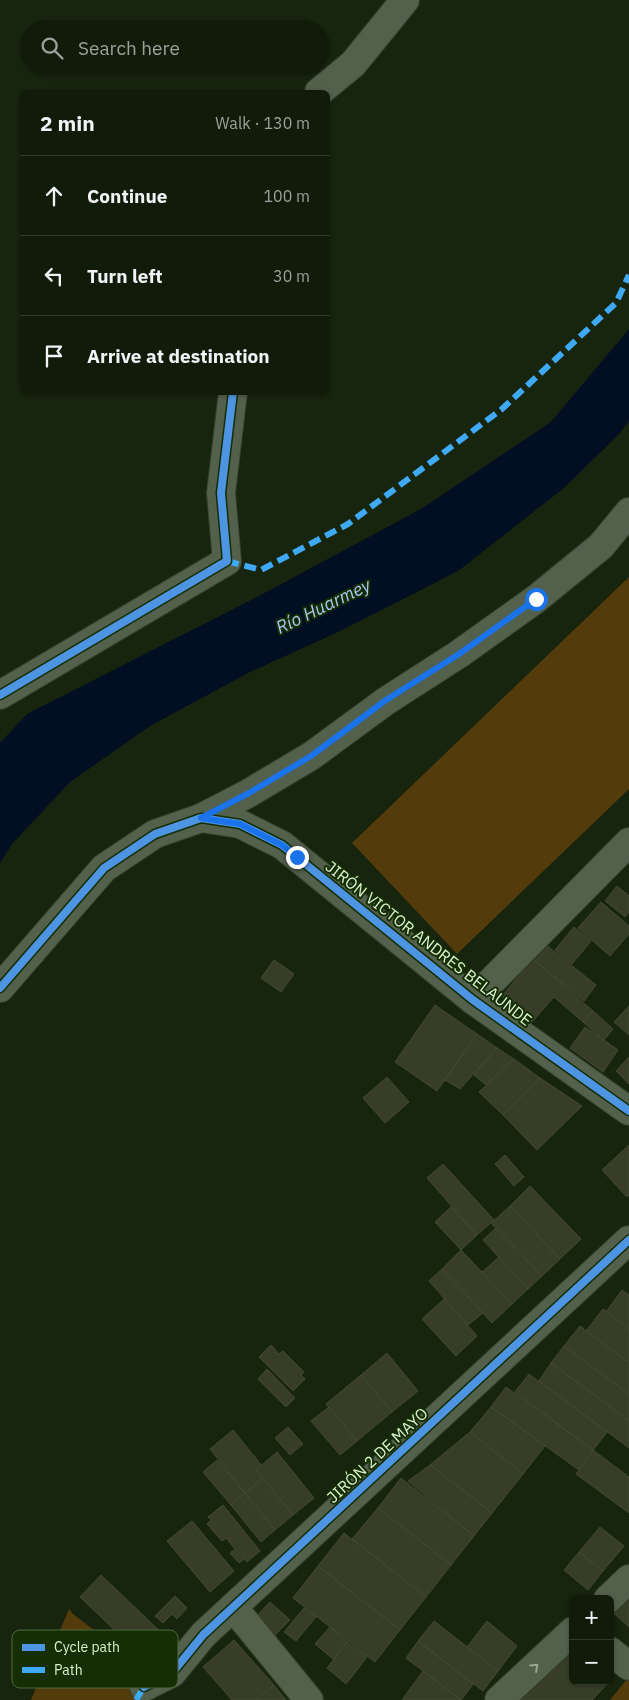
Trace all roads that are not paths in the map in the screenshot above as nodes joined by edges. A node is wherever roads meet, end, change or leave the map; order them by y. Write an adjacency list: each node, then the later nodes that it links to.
1 (405, 0): 2 (street)
2 (321, 90)
3 (233, 395): 5 (street)
4 (629, 512): 6 (street)
5 (0, 695)
6 (201, 818): 8 (street, JIRÓN VICTOR ANDRES BELAUNDE); 9 (street, JIRÓN VICTOR ANDRES BELAUNDE)
7 (629, 842): 9 (street)
8 (0, 988)
9 (473, 1000): 10 (street, JIRÓN VICTOR ANDRES BELAUNDE)
10 (629, 1111)
11 (629, 1240): 14 (street, JIRÓN 2 DE MAYO)
12 (629, 1579): 13 (street)
13 (612, 1595)
14 (233, 1607): 17 (street, JIRÓN 2 DE MAYO); 19 (street)
15 (569, 1635): 20 (street, one-way to 15)
16 (614, 1654): 18 (street)
17 (178, 1666)
18 (629, 1666)
19 (309, 1700)
20 (499, 1700)

